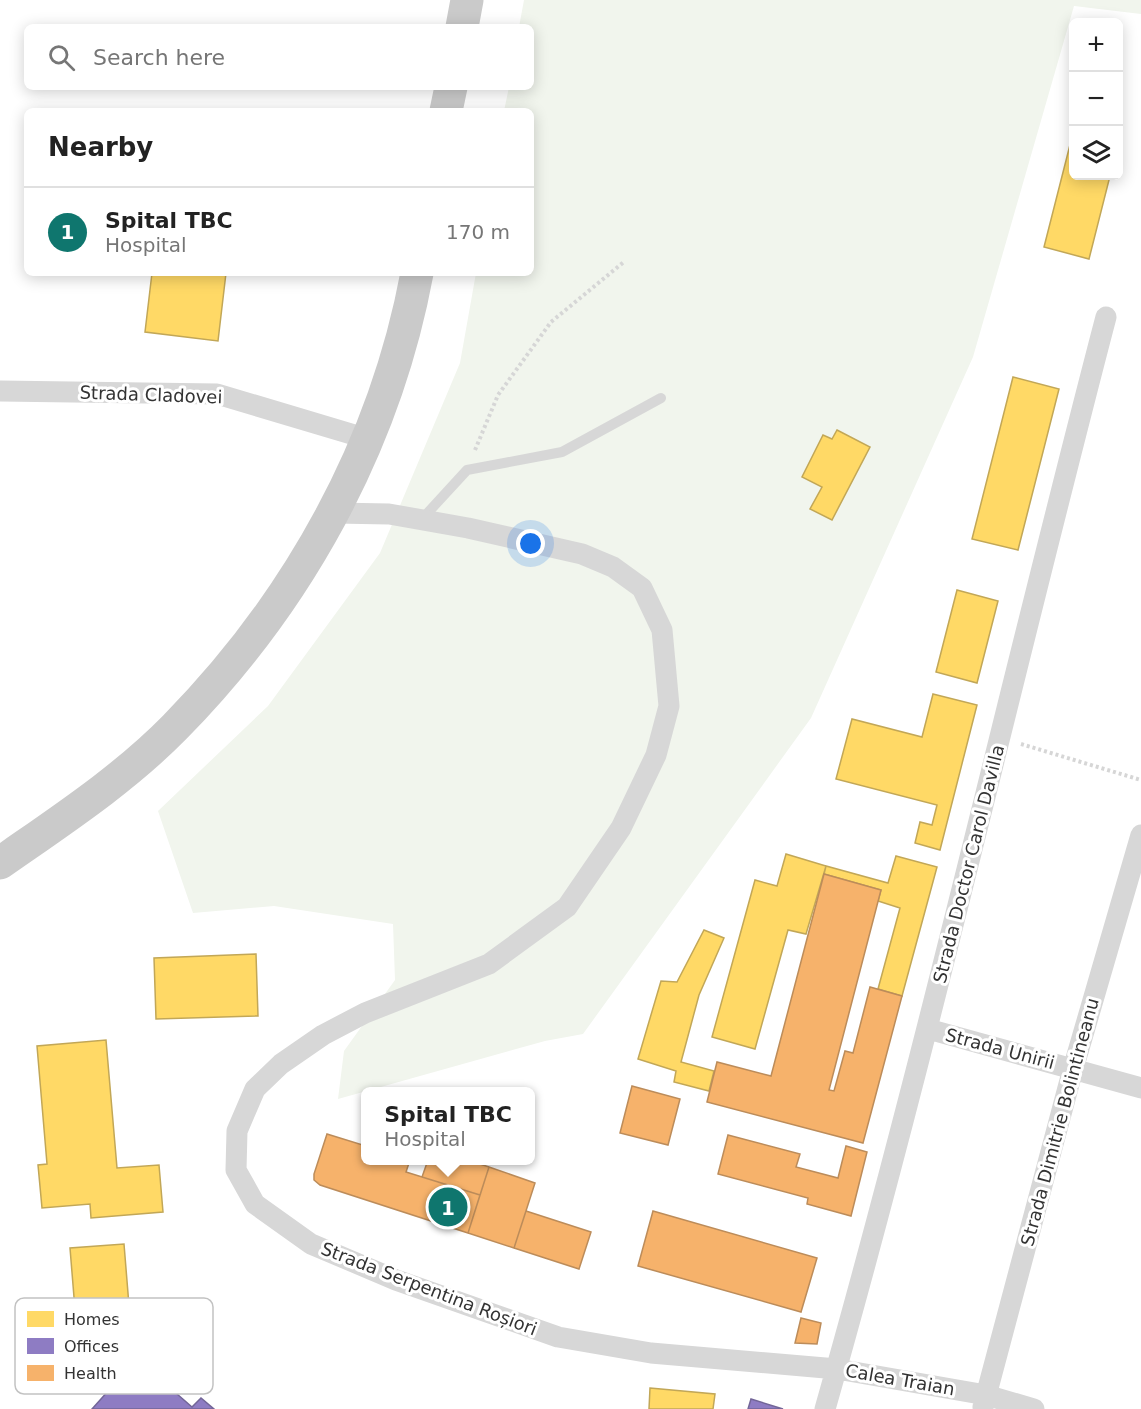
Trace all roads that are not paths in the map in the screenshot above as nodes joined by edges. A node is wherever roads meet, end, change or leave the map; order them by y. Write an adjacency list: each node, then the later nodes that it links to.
1 (467, 0): 2 (main road)
2 (463, 24)
3 (450, 90): 4 (main road)
4 (447, 108)
5 (416, 276): 9 (main road)
6 (1106, 316): 14 (street, Strada Doctor Carol Davilla)
7 (0, 391): 9 (street, Strada Cladovei)
8 (661, 398): 11 (lane)
9 (368, 439): 10 (main road)
10 (335, 513): 11 (street, Strada Serpentina Roșiori); 13 (main road)
11 (422, 519): 17 (street, Strada Serpentina Roșiori)
12 (1141, 835): 15 (street, Strada Dimitrie Bolintineanu)
13 (0, 863)
14 (928, 1029): 15 (street, Strada Unirii); 17 (street, Strada Doctor Carol Davilla)
15 (1073, 1069): 16 (street, Strada Unirii); 18 (street, Strada Dimitrie Bolintineanu)
16 (1141, 1089)
17 (837, 1369): 18 (street, Calea Traian); 19 (street, Strada Doctor Carol Davilla)
18 (984, 1402): 20 (street, Calea Traian)
19 (825, 1409)
20 (1034, 1409)

